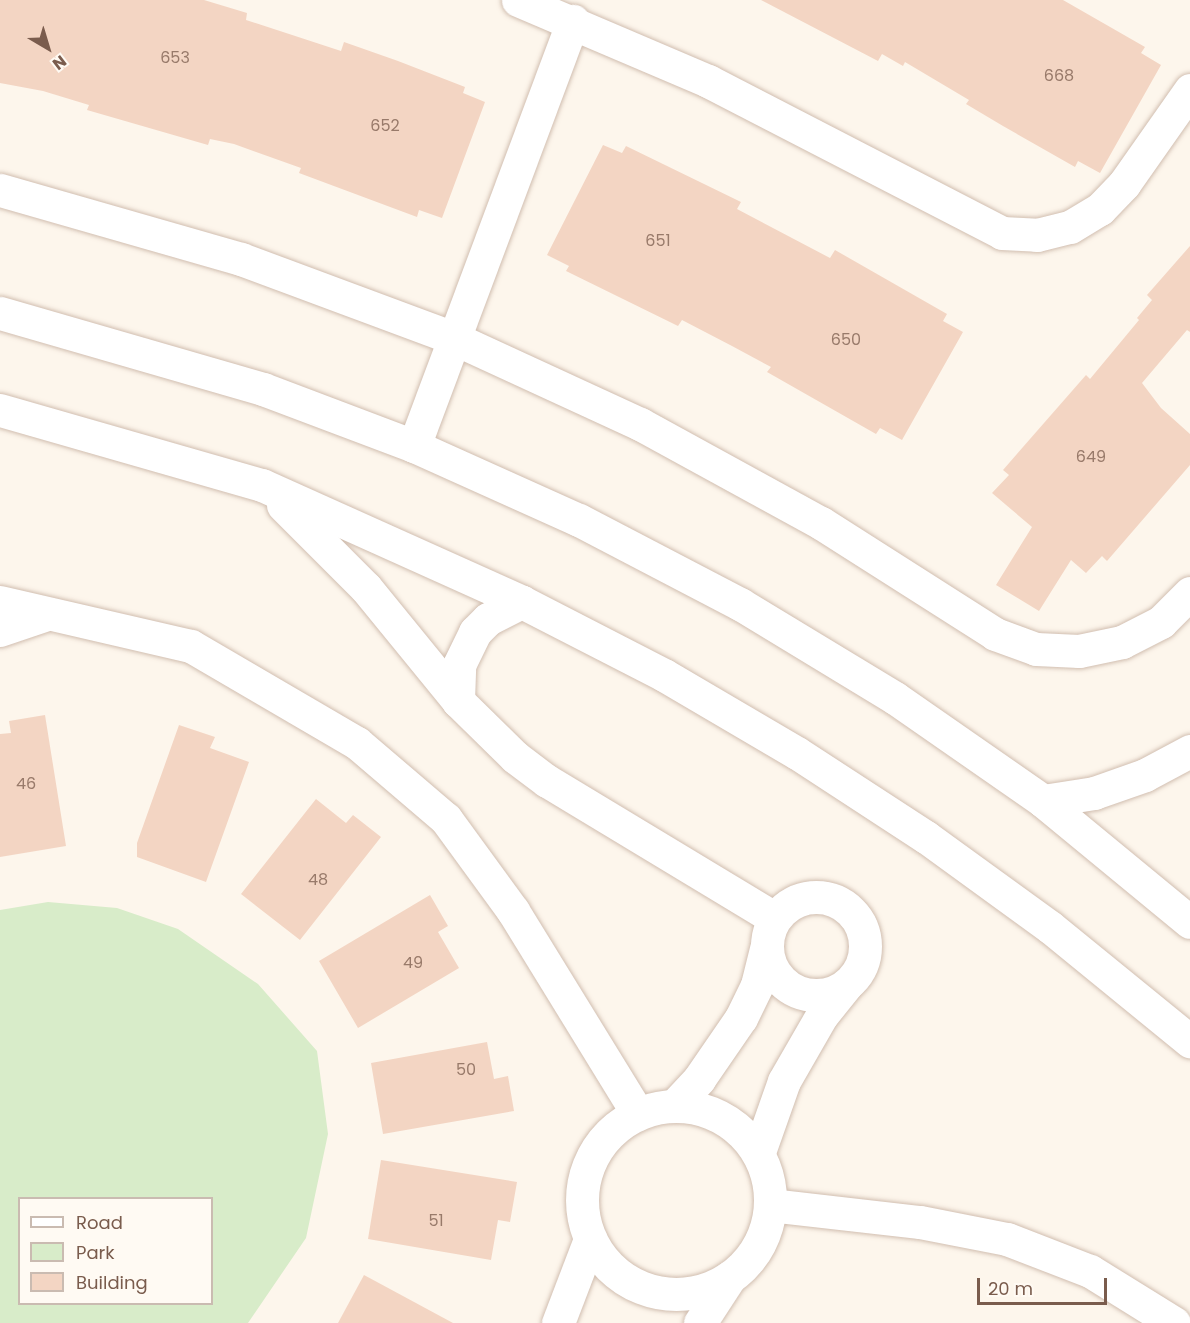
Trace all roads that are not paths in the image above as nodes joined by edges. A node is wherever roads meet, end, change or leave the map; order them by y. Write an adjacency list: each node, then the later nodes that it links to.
1 (518, 0): 2 (street)
2 (573, 21): 3 (street); 6 (street)
3 (1190, 90)
4 (0, 190): 6 (street)
5 (0, 313): 8 (street)
6 (453, 338): 8 (street); 10 (street)
7 (0, 410): 9 (street)
8 (414, 446): 17 (street)
9 (262, 485): 12 (street); 15 (street)
10 (1190, 593)
11 (0, 602): 13 (street)
12 (522, 602): 15 (street); 22 (street)
13 (46, 614): 14 (street); 24 (street)
14 (0, 630)
15 (458, 701): 18 (street)
16 (1190, 751): 17 (street)
17 (1043, 801): 19 (street)
18 (774, 918): 20 (street); 21 (street)
19 (1190, 922)
20 (766, 950): 21 (street); 23 (street)
21 (846, 985): 25 (street)
22 (1190, 1041)
23 (674, 1106): 24 (street); 25 (street)
24 (638, 1114): 27 (street)
25 (759, 1152): 26 (street)
26 (770, 1205): 28 (street); 31 (street)
27 (590, 1239): 28 (street); 29 (street)
28 (730, 1277): 30 (street)
29 (558, 1323)
30 (700, 1323)
31 (1174, 1323)

